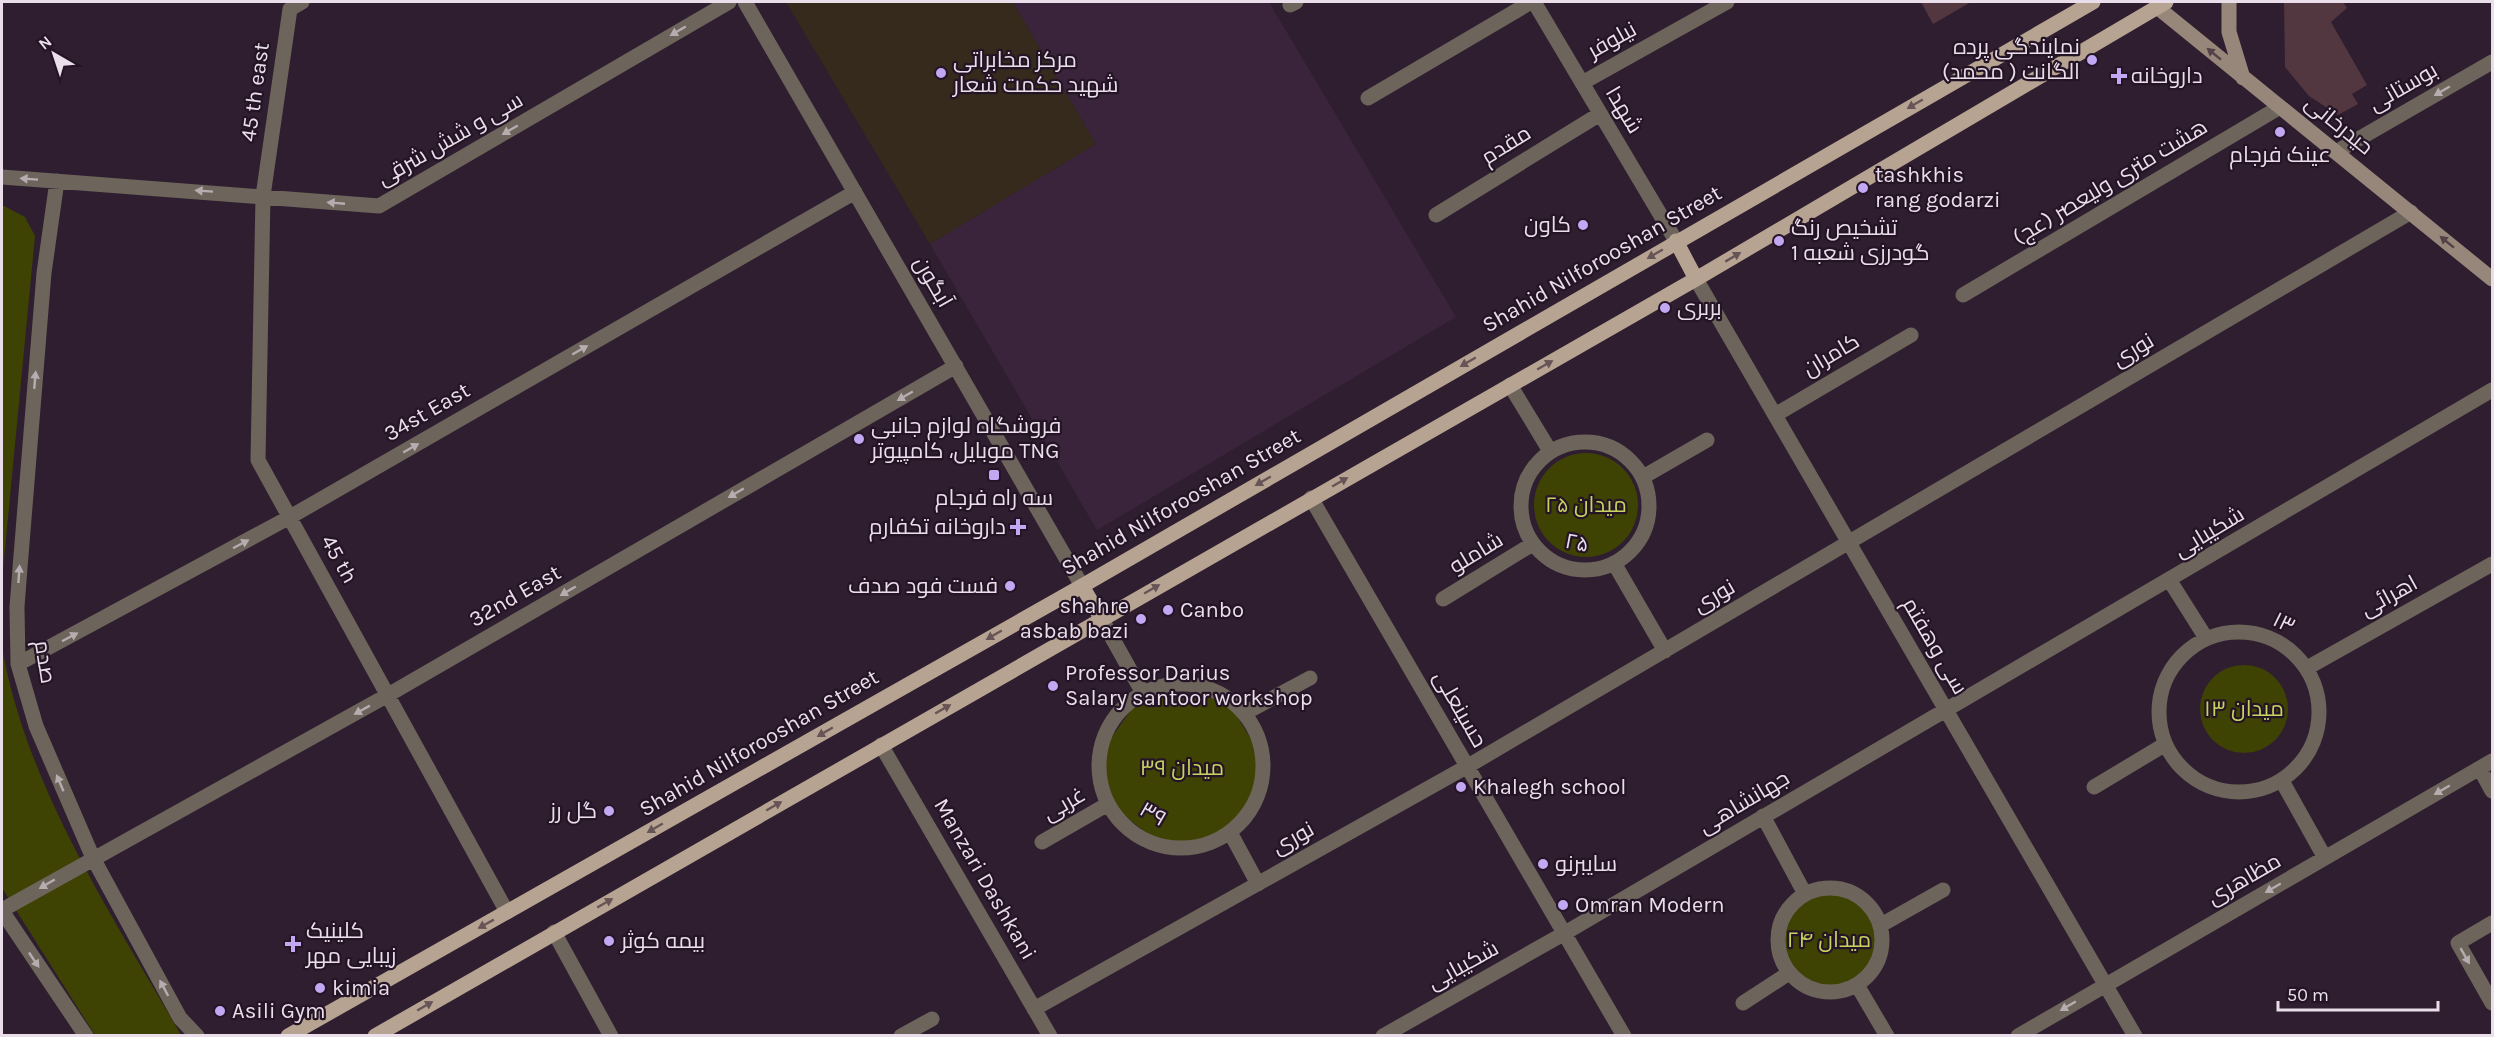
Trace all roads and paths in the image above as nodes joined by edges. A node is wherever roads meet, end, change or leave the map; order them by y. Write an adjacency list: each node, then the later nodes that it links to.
1 (302, 2): 19 (street, 45 th east)
2 (729, 2): 19 (street, سی و شش شرقی, one-way to 19)
3 (746, 2): 18 (street, آبگون)
4 (1532, 2): 11 (street, شهدا); 12 (street)
5 (1727, 2): 11 (street, نیلوفر)
6 (2093, 2): 22 (main road, Shahid Nilforooshan Street, one-way to 22)
7 (2229, 2): 10 (main road)
8 (2157, 3): 10 (main road, حیدرخانی, one-way to 8); 23 (main road, one-way to 8)
9 (2493, 62): 15 (street, بوستانی, one-way to 15)
10 (2243, 78): 13 (main road, حیدرخانی)
11 (1582, 82): 14 (street, شهدا)
12 (1368, 98)
13 (2280, 107): 15 (main road, حیدرخانی); 25 (street, هشت متری ولیعصر (عج))
14 (1600, 114): 21 (street, مقدم); 22 (street, شهدا)
15 (2336, 152): 20 (main road, حیدرخانی)
16 (2, 177): 17 (street, one-way to 16)
17 (57, 181): 19 (street, سی و شش شرقی, one-way to 17); 46 (street, صدم, one-way to 17)
18 (855, 192): 27 (street, آبگون); 35 (street, 34st East, one-way to 18)
19 (263, 196): 35 (street, 45 th)
20 (2411, 212): 24 (main road, حیدرخانی, one-way to 20); 36 (street, نوری)
21 (1436, 215)
22 (1676, 242): 23 (main road); 41 (main road, Shahid Nilforooshan Street, one-way to 41)
23 (1695, 279): 28 (main road, one-way to 23); 30 (street, سی وهفتم)
24 (2493, 279)
25 (1964, 295)
26 (1911, 335): 30 (street, کامران)
27 (956, 366): 41 (street, آبگون); 50 (street, 32nd East, one-way to 50)
28 (1510, 385): 32 (street); 34 (main road, one-way to 28)
29 (2493, 390): 40 (street, شکیبایی)
30 (1775, 415): 36 (street, سی وهفتم)
31 (1707, 440): 33 (street)
32 (1550, 451): 33 (street, ۲۵); 37 (street, ۲۵)
33 (1643, 477): 38 (street, ۲۵)
34 (1311, 498): 43 (main road, one-way to 34); 56 (street, حسینعلی)
35 (290, 518): 46 (street, 34st East, one-way to 35); 50 (street, 45 th)
36 (1850, 543): 45 (street, نوری); 51 (street, سی وهفتم)
37 (1531, 545): 38 (street, ۲۵); 42 (street, شاملو)
38 (1614, 563): 45 (street)
39 (2493, 564): 47 (street, اهرائی)
40 (2170, 581): 44 (street); 51 (street, شکیبایی)
41 (1082, 586): 43 (main road); 70 (main road, Shahid Nilforooshan Street, one-way to 70)
42 (1443, 599)
43 (1101, 618): 49 (street); 53 (main road, one-way to 43)
44 (2206, 638): 47 (street, ۱۳); 54 (street, ۱۳)
45 (1665, 651): 56 (street, نوری)
46 (18, 664): 64 (street, صدم, one-way to 46)
47 (2307, 668): 57 (street, ۱۳)
48 (1310, 678): 52 (street)
49 (1143, 693): 52 (street, ۳۹); 60 (street, ۳۹)
50 (388, 695): 64 (street, 32nd East, one-way to 64); 70 (street, 45 th)
51 (1945, 708): 61 (street, جهانشاهی); 77 (street, سی وهفتم)
52 (1245, 713): 62 (street, ۳۹)
53 (880, 745): 73 (main road, one-way to 53); 80 (street, Manzari Dashkani)
54 (2164, 745): 57 (street, ۱۳); 58 (street)
55 (2486, 765): 59 (street); 65 (street, مظاهری, one-way to 65)
56 (1468, 766): 66 (street, نوری); 74 (street, حسینعلی)
57 (2282, 781): 65 (street)
58 (2094, 787)
59 (2493, 791)
60 (1108, 804): 62 (street, ۳۹); 63 (street, غربی)
61 (1763, 816): 68 (street); 74 (street, جهانشاهی)
62 (1231, 834): 66 (street)
63 (1042, 842)
64 (93, 858): 69 (street, one-way to 69); 83 (street, one-way to 64)
65 (2325, 858): 77 (street, مظاهری, one-way to 77)
66 (1258, 884): 80 (street, نوری)
67 (1943, 890): 72 (street)
68 (1805, 894): 72 (street); 75 (street)
69 (2, 910): 82 (street, one-way to 82)
70 (507, 912): 84 (main road, Shahid Nilforooshan Street, one-way to 84)
71 (2493, 923): 79 (street, one-way to 79)
72 (1881, 925): 76 (street)
73 (554, 933): 85 (main road, one-way to 73); 86 (street)
74 (1565, 933): 89 (street, شکیبایی); 90 (street, حسینعلی)
75 (1789, 973): 76 (street); 78 (street)
76 (1857, 985): 91 (street)
77 (2105, 985): 92 (street, مظاهری, one-way to 92); 93 (street, سی وهفتم)
78 (1743, 1003)
79 (2493, 1003)
80 (1035, 1009): 88 (street, Manzari Dashkani)
81 (932, 1018): 87 (street)
82 (86, 1035)
83 (197, 1035)
84 (288, 1035)
85 (375, 1035)
86 (611, 1035)
87 (901, 1035)
88 (1050, 1035)
89 (1383, 1035)
90 (1624, 1035)
91 (1887, 1035)
92 (2018, 1035)
93 (2135, 1035)

